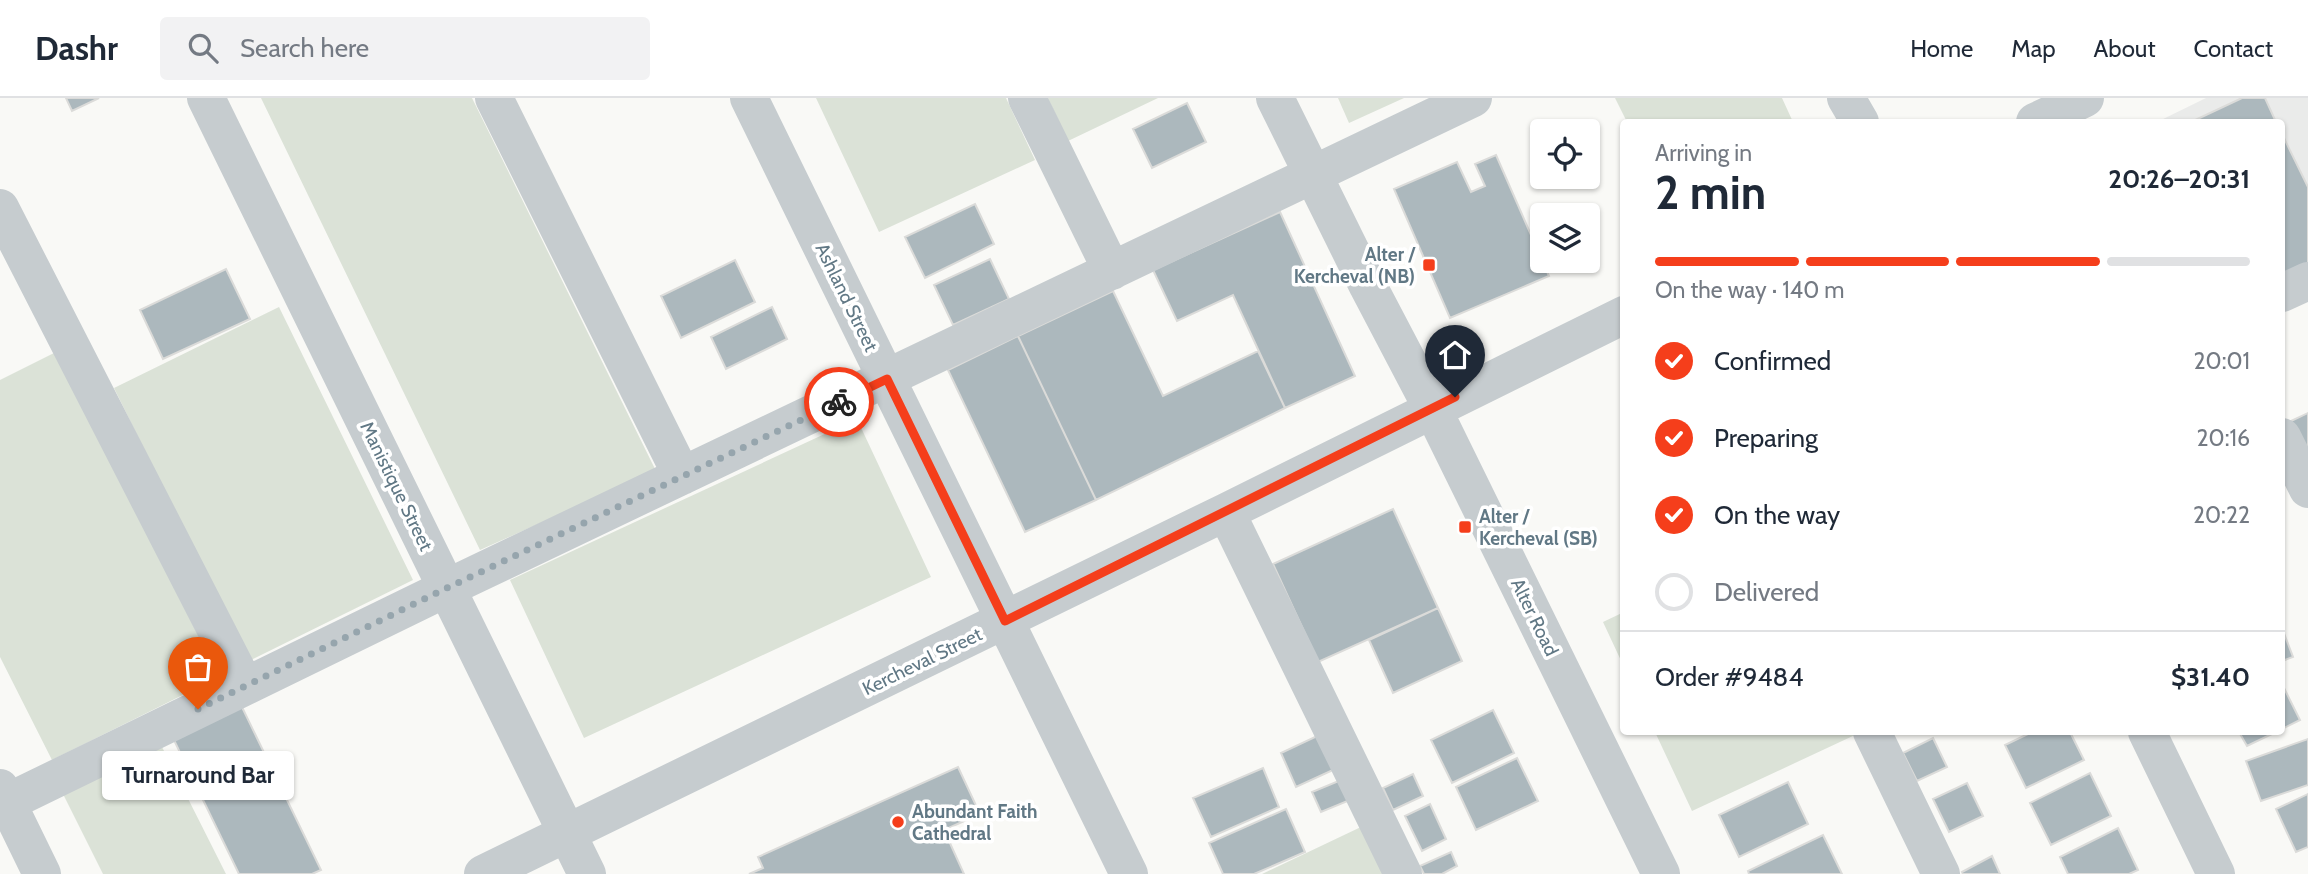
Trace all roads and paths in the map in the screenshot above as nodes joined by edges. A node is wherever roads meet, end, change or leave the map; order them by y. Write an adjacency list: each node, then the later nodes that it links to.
1 (206, 98): 25 (street, Manistique Street)
2 (494, 98): 22 (street)
3 (749, 98): 19 (street, Ashland Street)
4 (1027, 98): 15 (street)
5 (1275, 98): 13 (street, Alter Road)
6 (1473, 98): 13 (street)
7 (1834, 98): 10 (street)
8 (1846, 98): 11 (street)
9 (2085, 98): 12 (street)
10 (1835, 119)
11 (1858, 119)
12 (2041, 119)
13 (1312, 173): 15 (street); 20 (street, Alter Road)
14 (0, 208): 27 (street)
15 (1112, 271): 19 (street)
16 (2308, 281): 17 (street)
17 (2285, 292)
18 (1620, 317): 20 (street, Kercheval Street)
19 (887, 379): 22 (street); 26 (street, Ashland Street)
20 (1432, 408): 24 (street, Kercheval Street); 37 (street, Alter Road)
21 (2285, 443): 23 (street)
22 (682, 477): 25 (street)
23 (2308, 489)
24 (1226, 513): 26 (street, Kercheval Street); 36 (street)
25 (447, 588): 27 (street); 31 (street, Manistique Street)
26 (1005, 621): 31 (street, Kercheval Street); 35 (street, Ashland Street)
27 (246, 686): 30 (street)
28 (1873, 735): 38 (street)
29 (2148, 735): 39 (street)
30 (2, 798): 32 (street)
31 (567, 833): 33 (street, Kercheval Street); 34 (street, Manistique Street)
32 (42, 874)
33 (483, 874)
34 (587, 874)
35 (1129, 874)
36 (1403, 874)
37 (1661, 874)
38 (1941, 874)
39 (2216, 874)

